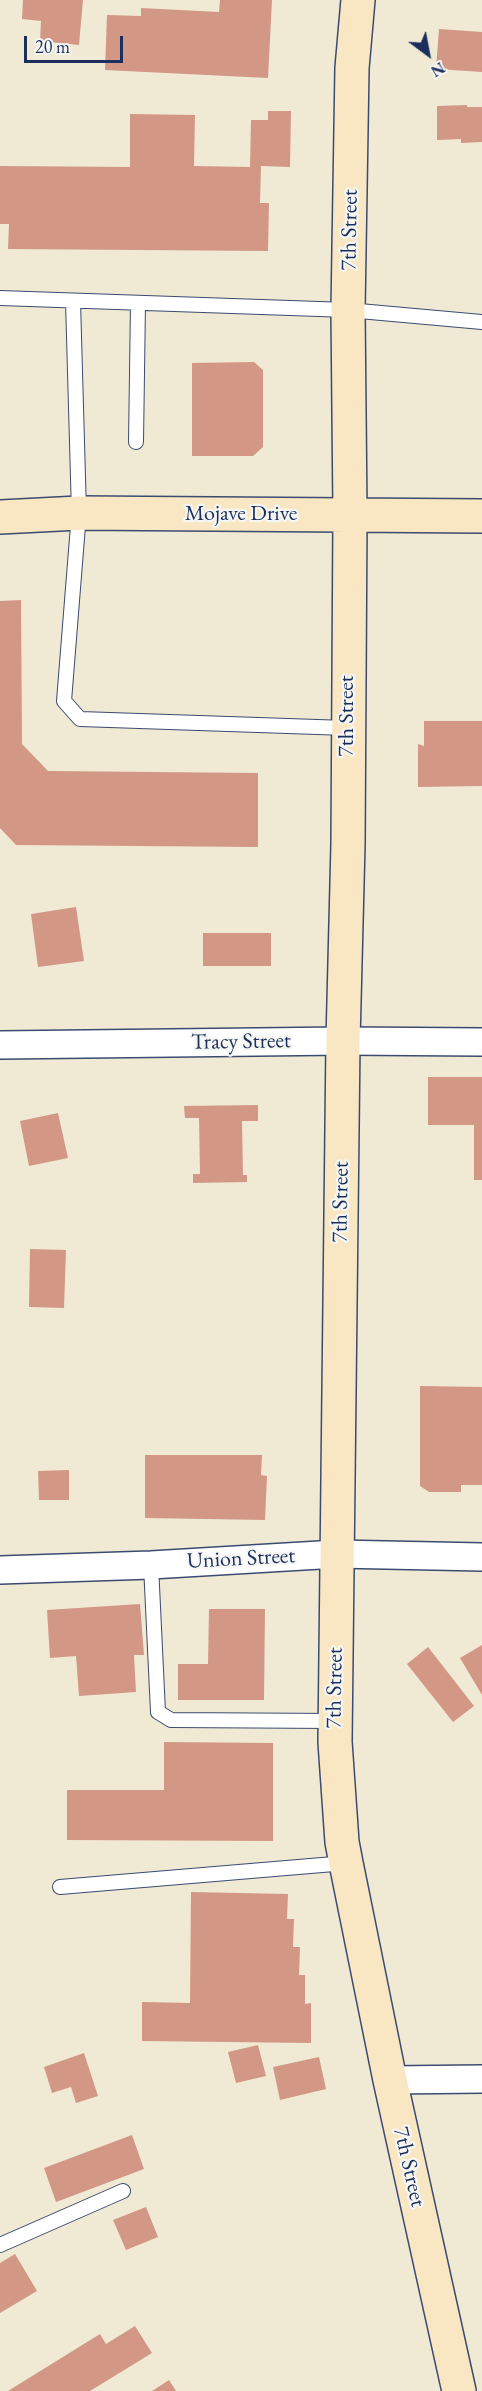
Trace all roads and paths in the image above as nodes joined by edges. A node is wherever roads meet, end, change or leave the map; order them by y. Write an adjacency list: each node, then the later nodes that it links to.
1 (358, 0): 5 (main road, 7th Street)
2 (0, 298): 3 (lane)
3 (73, 301): 4 (lane); 8 (lane)
4 (138, 303): 5 (lane); 7 (lane)
5 (348, 310): 6 (lane); 9 (main road, 7th Street)
6 (482, 322)
7 (136, 442)
8 (79, 513): 9 (main road, Mojave Drive); 11 (main road, Mojave Drive); 12 (lane)
9 (350, 514): 10 (main road, Mojave Drive); 12 (main road, 7th Street)
10 (482, 516)
11 (0, 518)
12 (347, 728): 13 (main road, 7th Street)
13 (343, 1041): 14 (street, Tracy Street); 15 (street, Tracy Street); 16 (main road, 7th Street)
14 (482, 1042)
15 (0, 1045)
16 (337, 1554): 17 (street, Union Street); 18 (street, Union Street); 20 (main road, 7th Street)
17 (482, 1557)
18 (151, 1565): 19 (street, Union Street); 20 (lane)
19 (0, 1570)
20 (335, 1721): 21 (main road, 7th Street)
21 (346, 1863): 22 (lane); 24 (main road, 7th Street)
22 (60, 1887)
23 (482, 2079): 24 (street)
24 (390, 2080): 27 (main road, 7th Street)
25 (123, 2191): 26 (lane)
26 (0, 2245)
27 (459, 2391)

